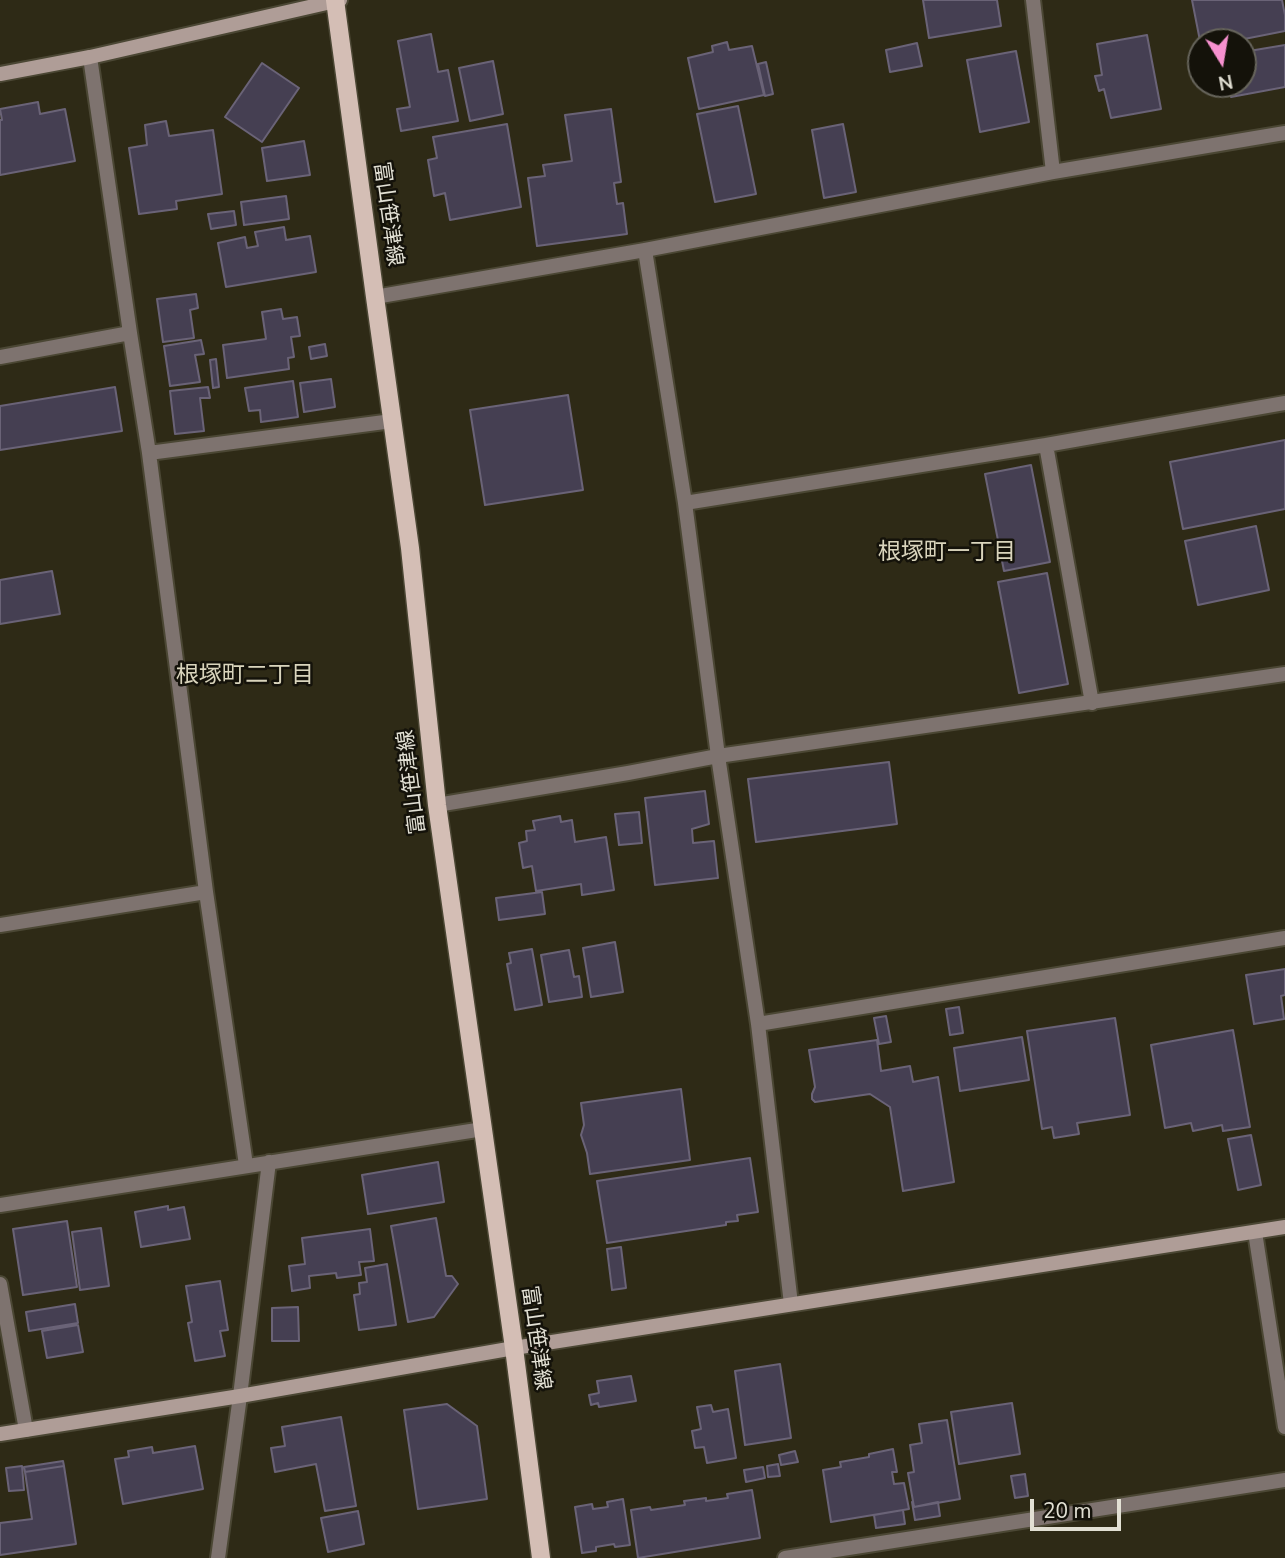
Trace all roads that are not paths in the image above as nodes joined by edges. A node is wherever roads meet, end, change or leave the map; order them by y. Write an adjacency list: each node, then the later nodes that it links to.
1 (337, 0): 3 (street); 8 (main road, 富山笹津線)
2 (1033, 0): 6 (street)
3 (90, 57): 4 (street); 9 (street)
4 (0, 74)
5 (1285, 132): 6 (street)
6 (1053, 172): 7 (street)
7 (645, 250): 8 (street); 15 (street)
8 (374, 297): 12 (main road, 富山笹津線)
9 (130, 333): 10 (street); 14 (street)
10 (0, 357)
11 (1285, 402): 13 (street)
12 (392, 421): 14 (street); 19 (main road, 富山笹津線)
13 (1046, 445): 15 (street); 17 (street)
14 (149, 453): 20 (street)
15 (685, 503): 18 (street)
16 (1285, 674): 17 (street)
17 (1092, 703): 18 (street)
18 (718, 756): 19 (street); 23 (street)
19 (437, 805): 24 (main road, 富山笹津線)
20 (206, 892): 21 (street); 26 (street)
21 (0, 925)
22 (1285, 938): 23 (street)
23 (758, 1024): 31 (street)
24 (483, 1129): 25 (street); 32 (main road, 富山笹津線)
25 (269, 1162): 26 (street); 33 (street)
26 (246, 1165): 27 (street)
27 (0, 1205)
28 (1285, 1227): 29 (street)
29 (1255, 1232): 31 (street); 34 (street)
30 (0, 1284): 35 (street)
31 (791, 1304): 32 (street)
32 (514, 1348): 33 (street); 40 (main road, 富山笹津線)
33 (240, 1396): 35 (street); 39 (street)
34 (1285, 1427)
35 (26, 1430): 36 (street)
36 (0, 1434)
37 (1285, 1480): 38 (street)
38 (802, 1557): 41 (street)
39 (218, 1558)
40 (541, 1558)
41 (785, 1558)

